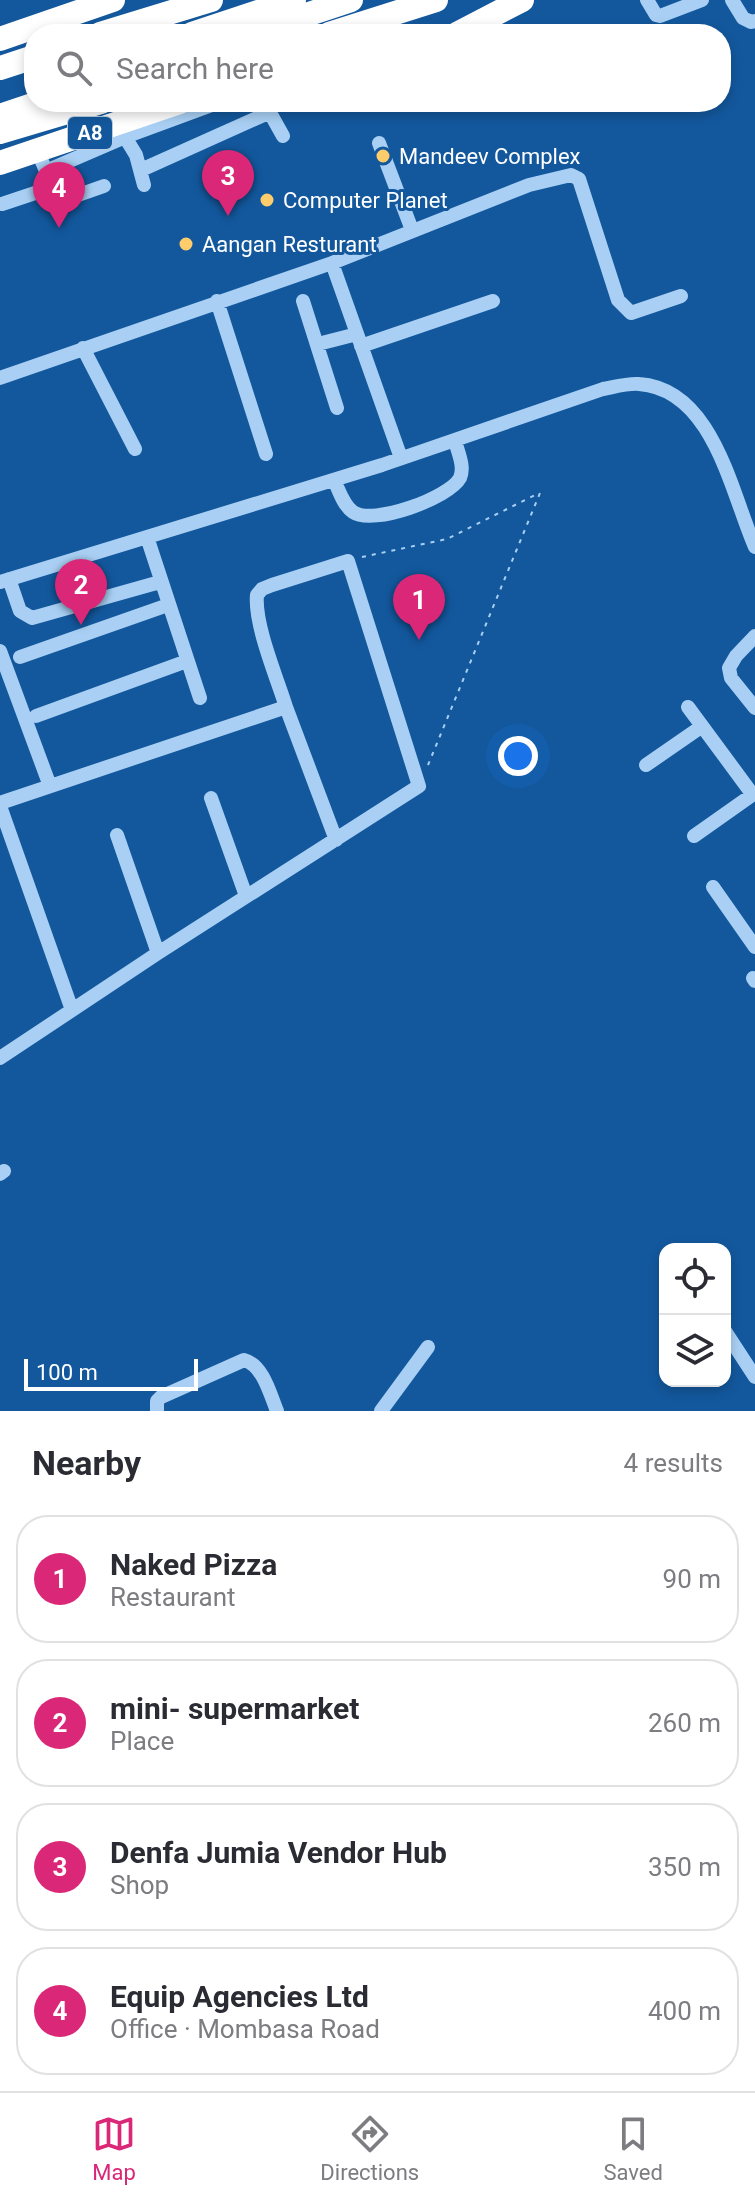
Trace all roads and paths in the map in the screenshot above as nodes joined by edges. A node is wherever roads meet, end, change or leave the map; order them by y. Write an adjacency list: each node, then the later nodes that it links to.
1 (113, 0): 11 (highway)
2 (211, 0): 12 (highway)
3 (294, 0): 13 (highway)
4 (351, 0): 14 (highway)
5 (436, 0): 15 (highway)
6 (522, 0): 16 (highway)
7 (647, 0): 8 (street)
8 (702, 0)
9 (732, 0): 10 (street)
10 (755, 21)
11 (43, 24)
12 (133, 24)
13 (222, 24)
14 (279, 24)
15 (360, 24)
16 (476, 24)
17 (24, 31): 18 (highway)
18 (0, 39)
19 (24, 60): 20 (highway)
20 (0, 68)
21 (24, 92): 22 (highway)
22 (0, 100)
23 (24, 108): 29 (highway)
24 (67, 112): 31 (highway)
25 (159, 112): 30 (highway, A8)
26 (184, 112): 30 (street)
27 (259, 112): 30 (street)
28 (268, 112): 32 (street)
29 (0, 116)
30 (123, 129): 34 (highway, A8)
31 (0, 132)
32 (283, 136)
33 (379, 143): 39 (street)
34 (42, 162): 35 (highway, A8); 37 (street)
35 (0, 163)
36 (104, 186): 37 (street)
37 (53, 187): 38 (street)
38 (2, 204)
39 (412, 230): 40 (street); 41 (street)
40 (332, 263): 42 (street); 45 (street)
41 (681, 296)
42 (217, 301): 47 (street); 52 (street)
43 (303, 301): 46 (street)
44 (493, 301): 45 (street)
45 (359, 340): 46 (street); 53 (street)
46 (318, 344): 49 (street)
47 (83, 348): 48 (street); 51 (street)
48 (0, 378)
49 (337, 408)
50 (455, 441): 53 (street); 54 (street); 56 (street)
51 (135, 449)
52 (266, 454)
53 (401, 458): 54 (street)
54 (334, 480): 55 (street)
55 (147, 537): 58 (street); 59 (street)
56 (755, 547)
57 (348, 561): 66 (street); 73 (street); 73 (path)
58 (5, 580): 59 (street)
59 (160, 582): 60 (street)
60 (168, 605): 63 (street); 64 (street)
61 (755, 636): 68 (street)
62 (0, 651): 72 (street)
63 (20, 657)
64 (187, 661): 65 (street); 69 (street)
65 (200, 698)
66 (286, 707): 72 (street); 79 (street)
67 (688, 707): 70 (street)
68 (755, 708)
69 (36, 716)
70 (701, 727): 71 (street); 74 (street)
71 (646, 765)
72 (50, 786): 76 (street)
73 (419, 786): 79 (street)
74 (754, 794): 78 (street)
75 (211, 798): 81 (street)
76 (0, 804): 84 (street)
77 (117, 835): 83 (street)
78 (694, 836)
79 (336, 840): 81 (street)
80 (713, 887): 82 (street)
81 (246, 896): 83 (street)
82 (755, 947)
83 (158, 953): 84 (street)
84 (72, 1010): 85 (street)
85 (0, 1058)
86 (731, 1340): 88 (street)
87 (428, 1347): 91 (street)
88 (755, 1377)
89 (157, 1411): 90 (street)
90 (277, 1411)
91 (381, 1411)

